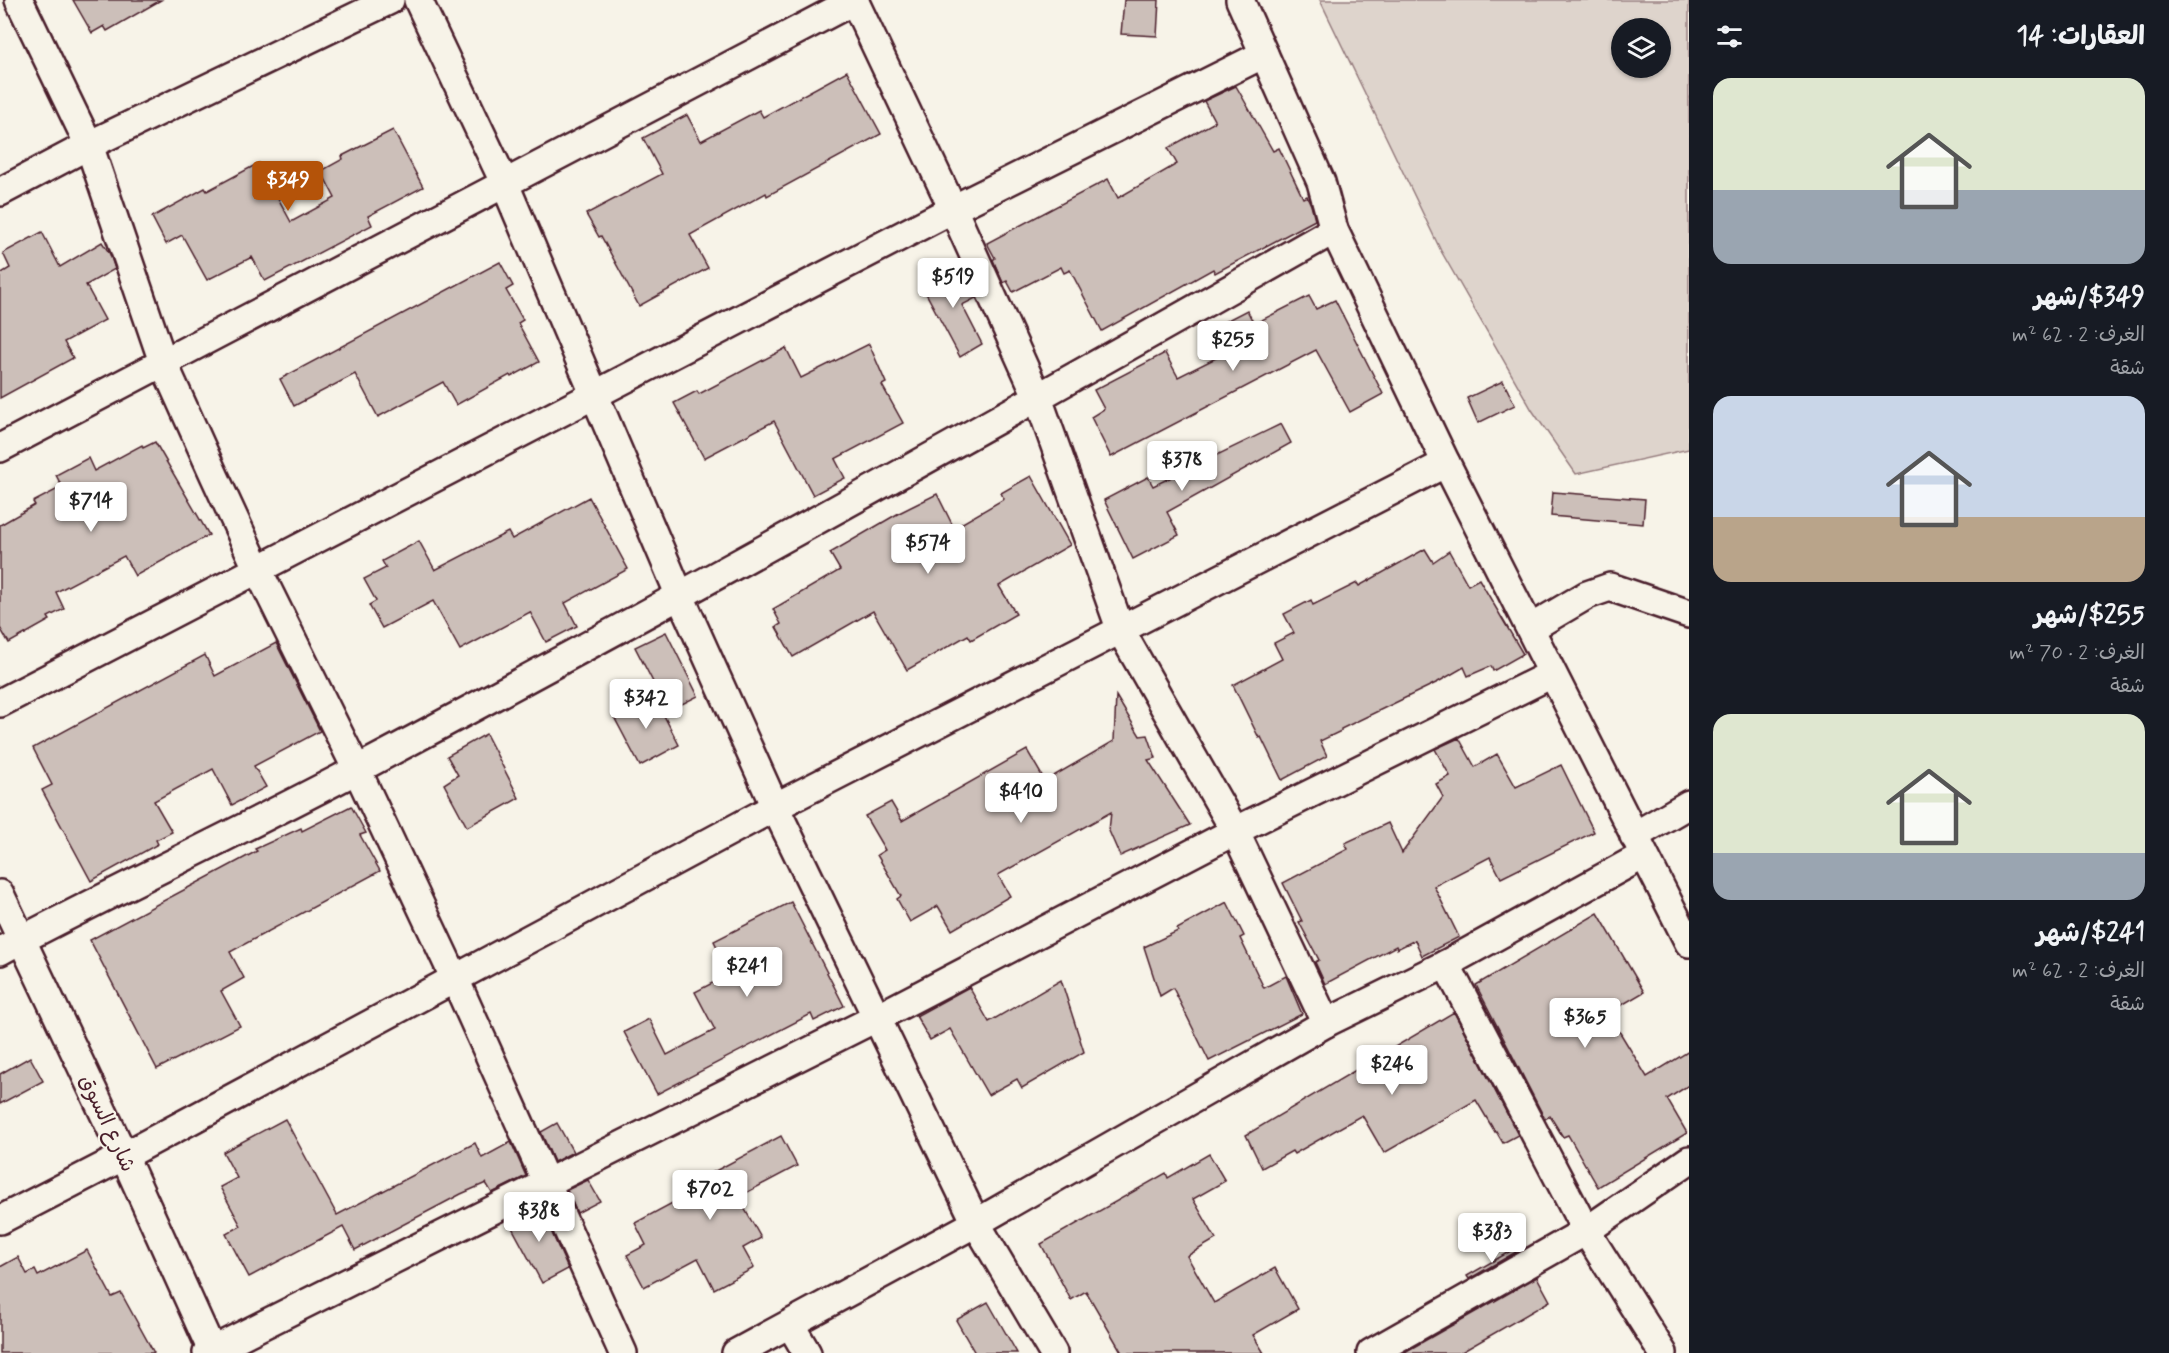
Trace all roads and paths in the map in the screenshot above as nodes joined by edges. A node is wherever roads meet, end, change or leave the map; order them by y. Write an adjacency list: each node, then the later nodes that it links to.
1 (19, 0): 7 (street)
2 (390, 0): 7 (street)
3 (418, 0): 8 (street)
4 (855, 0): 8 (street); 10 (street)
5 (1240, 0): 6 (street)
6 (1264, 54): 10 (street); 11 (street)
7 (89, 145): 9 (street); 12 (street)
8 (504, 182): 12 (street); 13 (street)
9 (0, 192)
10 (953, 208): 13 (street); 14 (street)
11 (1334, 230): 14 (street); 16 (street)
12 (163, 362): 15 (street); 17 (street)
13 (595, 394): 17 (street); 18 (street)
14 (1038, 398): 18 (street); 21 (street)
15 (0, 448)
16 (1446, 463): 20 (street); 21 (street)
17 (257, 568): 23 (street); 24 (street)
18 (680, 596): 24 (street); 26 (street)
19 (1689, 614): 20 (street)
20 (1531, 628): 22 (street)
21 (1121, 631): 26 (street); 27 (street)
22 (1552, 674): 27 (street); 28 (street)
23 (0, 703)
24 (357, 770): 31 (street); 33 (street)
25 (1689, 804): 28 (street)
26 (775, 807): 33 (street); 34 (street)
27 (1234, 831): 34 (street); 35 (street)
28 (1639, 846): 30 (street); 32 (street)
29 (0, 894): 31 (street, شارع السوق)
30 (1689, 943)
31 (11, 945): 36 (street, شارع السوق)
32 (1446, 964): 35 (street); 41 (street)
33 (455, 979): 36 (street); 38 (street)
34 (878, 1017): 38 (street); 40 (street)
35 (1326, 1023): 40 (street)
36 (124, 1156): 39 (street); 43 (street, شارع السوق)
37 (1689, 1160): 41 (street)
38 (546, 1184): 43 (street); 44 (street)
39 (0, 1220)
40 (976, 1222): 42 (street); 47 (street)
41 (1586, 1231): 48 (street); 49 (street)
42 (790, 1324): 45 (street); 46 (street)
43 (211, 1352)
44 (623, 1353)
45 (736, 1353)
46 (807, 1353)
47 (1053, 1353)
48 (1371, 1353)
49 (1663, 1353)

